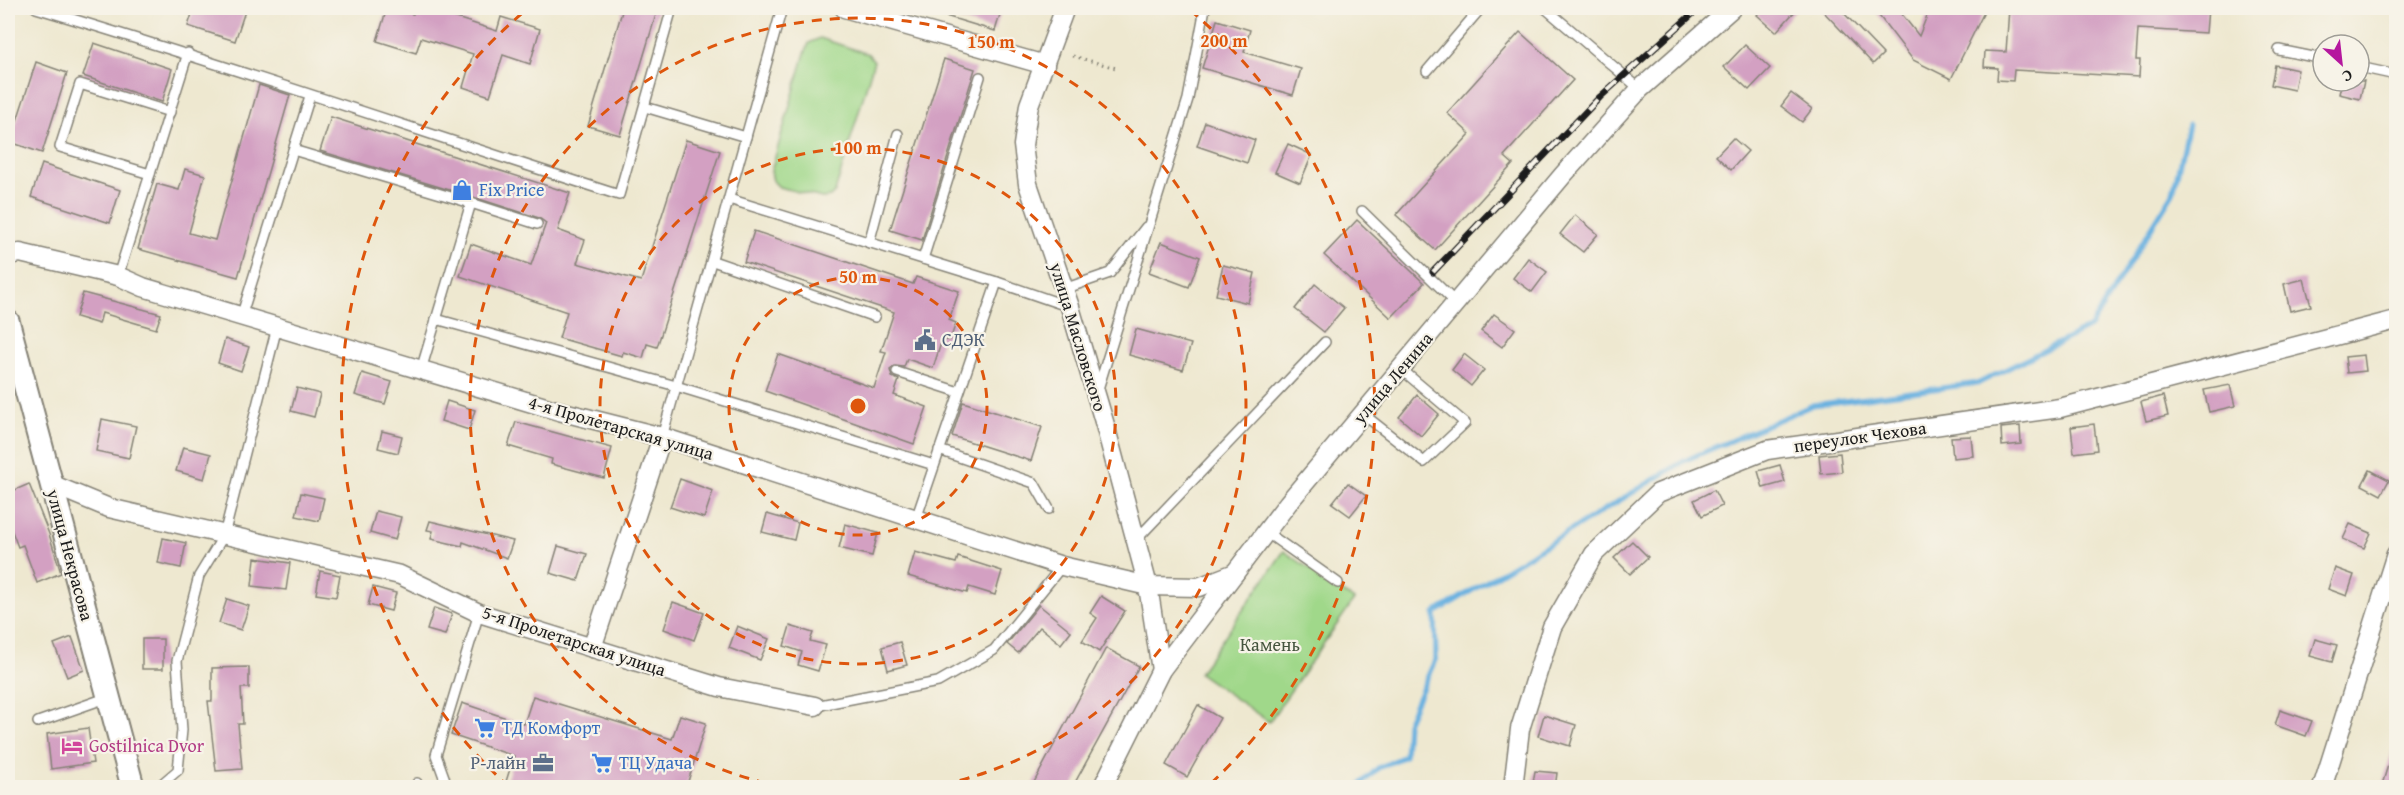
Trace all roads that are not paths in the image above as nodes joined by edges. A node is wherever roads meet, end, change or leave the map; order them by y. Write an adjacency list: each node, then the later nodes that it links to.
1 (36, 8): 11 (lane)
2 (672, 8): 20 (lane)
3 (782, 8): 23 (lane)
4 (844, 8): 13 (street)
5 (1065, 8): 13 (street, улица Масловского)
6 (1205, 8): 29 (lane)
7 (1481, 8): 15 (lane)
8 (1545, 8): 18 (lane)
9 (1732, 8): 18 (street, улица Ленина)
10 (2279, 50): 12 (lane)
11 (188, 53): 19 (lane); 21 (lane)
12 (2311, 57)
13 (1045, 64): 37 (street, улица Масловского)
14 (2371, 70): 16 (lane)
15 (1427, 71)
16 (2397, 75)
17 (980, 77): 33 (lane)
18 (1640, 89): 38 (street, улица Ленина)
19 (310, 96): 20 (lane); 24 (lane)
20 (645, 107): 23 (lane)
21 (170, 112): 25 (lane); 25 (lane)
22 (898, 134): 31 (lane)
23 (746, 137): 26 (lane)
24 (293, 150): 27 (lane); 41 (lane)
25 (150, 174): 35 (lane)
26 (729, 199): 31 (lane); 34 (lane)
27 (471, 203): 30 (lane); 42 (lane)
28 (1362, 211): 38 (lane)
29 (1149, 223): 37 (lane); 52 (lane)
30 (537, 224)
31 (869, 243): 33 (lane)
32 (8, 255): 35 (street, 4-я Пролетарская улица)
33 (922, 259): 36 (lane)
34 (713, 261): 40 (lane); 50 (lane)
35 (118, 276): 41 (street, 4-я Пролетарская улица)
36 (997, 282): 39 (lane); 51 (lane)
37 (1064, 289): 39 (street, улица Масловского)
38 (1456, 303): 47 (street, улица Ленина)
39 (1070, 307): 52 (street, улица Масловского)
40 (875, 316)
41 (241, 317): 45 (street, 4-я Пролетарская улица)
42 (436, 319): 48 (lane); 50 (lane)
43 (2397, 320): 78 (street, переулок Чехова)
44 (8, 322): 57 (street, улица Некрасова)
45 (277, 327): 48 (street, 4-я Пролетарская улица); 61 (lane)
46 (1325, 342): 62 (lane)
47 (1401, 369): 53 (street, улица Ленина); 53 (lane)
48 (421, 370): 54 (street, 4-я Пролетарская улица)
49 (897, 372): 51 (lane)
50 (676, 386): 54 (lane); 56 (lane)
51 (959, 393): 55 (lane)
52 (1096, 394): 62 (street, улица Масловского)
53 (1363, 414): 60 (street, улица Ленина)
54 (662, 437): 59 (street, 4-я Пролетарская улица); 69 (street)
55 (939, 450): 56 (lane); 58 (lane)
56 (934, 465): 59 (lane)
57 (51, 484): 61 (street, 5-я Пролетарская улица); 71 (street, улица Некрасова)
58 (1049, 509)
59 (916, 519): 64 (street, 4-я Пролетарская улица)
60 (1266, 532): 65 (street, улица Ленина); 66 (lane)
61 (224, 535): 68 (street, 5-я Пролетарская улица); 75 (lane)
62 (1135, 541): 67 (street, улица Масловского)
63 (2397, 554): 79 (street)
64 (1062, 566): 67 (street, 4-я Пролетарская улица); 72 (lane, 5-я Пролетарская улица)
65 (1235, 573): 67 (street, 4-я Пролетарская улица); 70 (street, улица Ленина)
66 (1338, 584)
67 (1148, 586): 70 (street, улица Масловского)
68 (479, 613): 69 (street, 5-я Пролетарская улица); 76 (lane)
69 (592, 648): 72 (street, 5-я Пролетарская улица)
70 (1161, 670): 77 (street, улица Ленина)
71 (109, 697): 73 (lane); 74 (street, улица Некрасова)
72 (815, 706)
73 (38, 722)
74 (133, 788)
75 (157, 788)
76 (448, 788)
77 (1102, 788)
78 (1514, 788)
79 (2322, 788)

